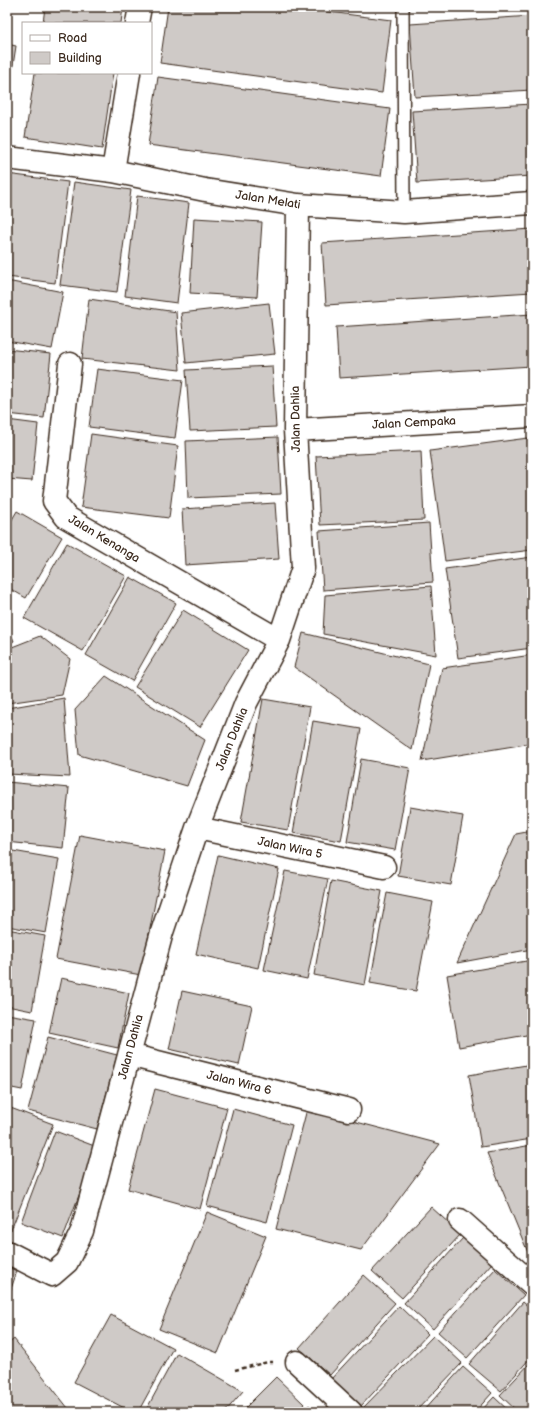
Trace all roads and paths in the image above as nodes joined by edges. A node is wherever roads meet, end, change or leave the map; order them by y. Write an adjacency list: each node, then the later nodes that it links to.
1 (140, 7): 3 (street)
2 (403, 7): 9 (lane)
3 (137, 22)
4 (129, 74): 6 (street)
5 (7, 158): 6 (street, Jalan Melati)
6 (113, 172): 8 (street, Jalan Melati)
7 (532, 204): 9 (street, Jalan Melati)
8 (298, 205): 9 (street, Jalan Melati); 12 (street, Jalan Dahlia)
9 (404, 212)
10 (70, 364): 13 (street, Jalan Kenanga)
11 (532, 416): 12 (street, Jalan Cempaka)
12 (295, 430): 13 (street, Jalan Dahlia)
13 (279, 640): 14 (street, Jalan Dahlia)
14 (196, 828): 15 (street, Jalan Wira 5); 16 (street, Jalan Dahlia)
15 (384, 867)
16 (129, 1055): 17 (street, Jalan Wira 6); 19 (street, Jalan Dahlia)
17 (349, 1110)
18 (460, 1220): 20 (street)
19 (7, 1252)
20 (528, 1276)
21 (297, 1362): 22 (path); 23 (street)
22 (235, 1370)
23 (351, 1412)

